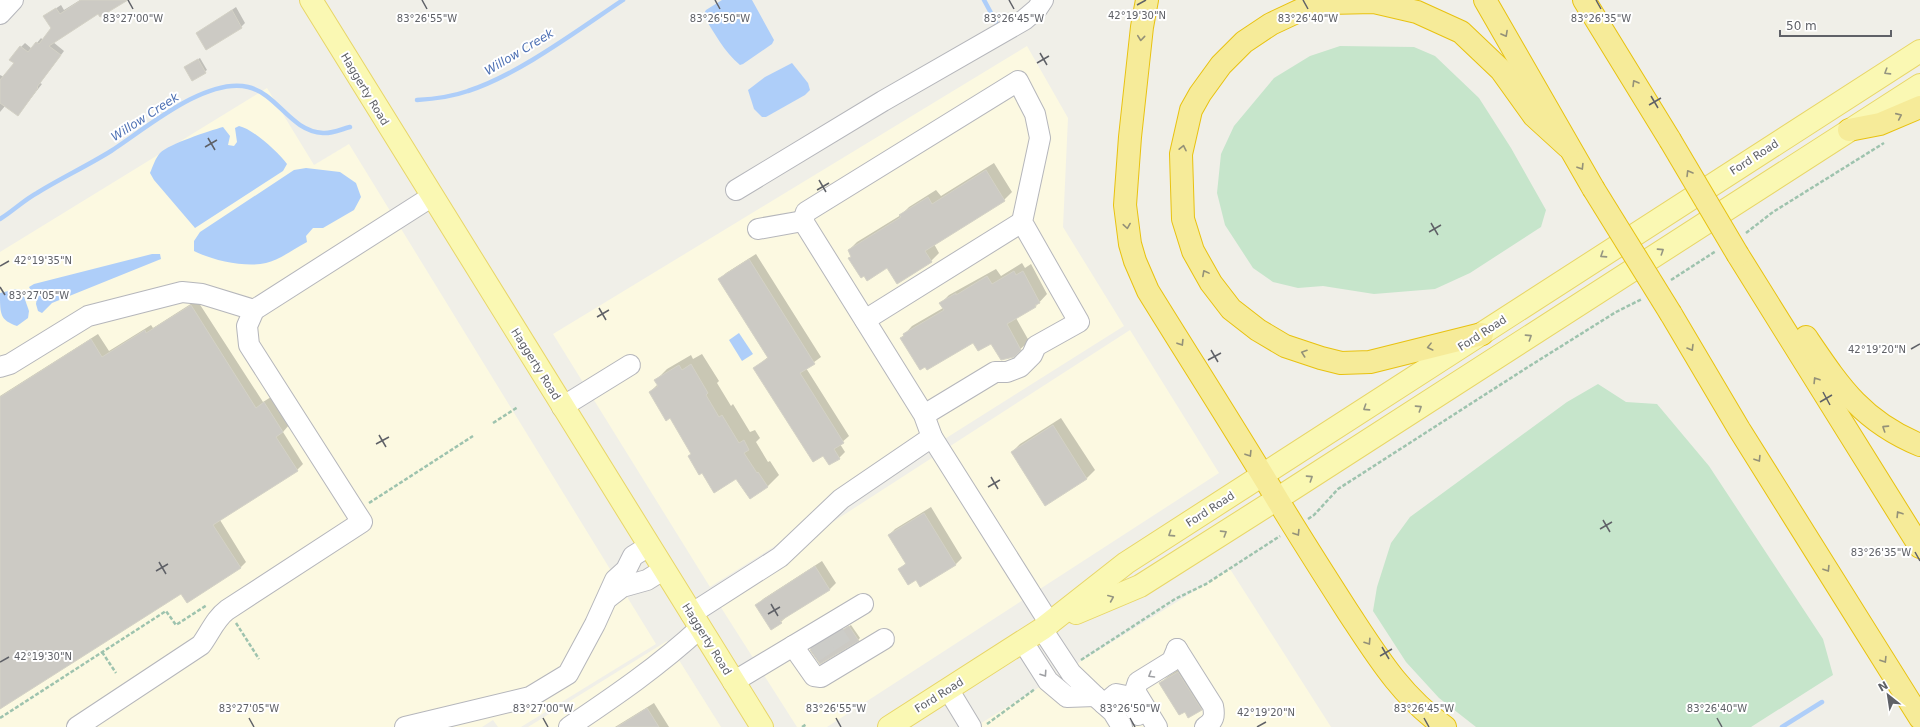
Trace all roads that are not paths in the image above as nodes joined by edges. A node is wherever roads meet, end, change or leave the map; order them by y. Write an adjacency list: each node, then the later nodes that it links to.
1 (13, 0): 7 (street)
2 (311, 0): 14 (main road, Haggerty Road)
3 (1043, 0): 13 (street)
4 (1147, 0): 28 (highway, one-way to 28)
5 (1485, 0): 12 (highway, one-way to 12)
6 (1584, 0): 18 (highway, one-way to 6, bridge)
7 (0, 14)
8 (1920, 51): 21 (main road, Ford Road, one-way to 21)
9 (1920, 84): 11 (main road, Ford Road)
10 (1920, 107): 11 (highway, one-way to 10)
11 (1850, 130): 29 (main road, Ford Road, one-way to 11)
12 (1568, 147): 21 (highway, one-way to 12); 44 (highway, one-way to 44, bridge)
13 (736, 190)
14 (431, 197): 19 (street); 24 (main road, Haggerty Road)
15 (803, 221): 16 (street); 17 (street); 20 (street)
16 (1022, 222): 20 (street); 25 (street)
17 (758, 229)
18 (1753, 280): 27 (highway, one-way to 18); 31 (highway, one-way to 18)
19 (254, 310): 23 (street); 47 (street)
20 (865, 320): 25 (street)
21 (1482, 334): 28 (main road, Ford Road, one-way to 28)
22 (630, 365): 24 (street)
23 (0, 367)
24 (562, 407): 30 (main road, Haggerty Road)
25 (924, 415): 26 (street)
26 (932, 437): 35 (street); 36 (street)
27 (1920, 445)
28 (1262, 474): 29 (highway); 36 (main road, Ford Road, one-way to 36)
29 (1278, 500): 36 (main road, Ford Road, one-way to 29); 57 (highway, one-way to 57)
30 (649, 546): 32 (main road, Haggerty Road); 33 (street)
31 (1920, 547)
32 (664, 570): 33 (street); 35 (main road, Haggerty Road)
33 (606, 600): 45 (street)
34 (863, 604): 39 (street)
35 (696, 621): 41 (main road, Haggerty Road); 49 (street)
36 (1046, 626): 38 (main road, Ford Road); 43 (street)
37 (884, 639): 39 (street)
38 (1022, 642): 42 (main road, Ford Road); 43 (street, one-way to 43)
39 (793, 646): 41 (street)
40 (1188, 648): 56 (street)
41 (733, 682): 50 (main road, Haggerty Road)
42 (948, 689): 46 (main road, Ford Road); 51 (street)
43 (1099, 700): 52 (street); 53 (street)
44 (1920, 718)
45 (430, 724): 48 (street)
46 (898, 725)
47 (77, 727)
48 (405, 727)
49 (569, 727)
50 (762, 727)
51 (972, 727)
52 (1122, 727)
53 (1146, 727)
54 (1157, 727): 55 (street, one-way to 54)
55 (1205, 727)
56 (1223, 727)
57 (1445, 727)

